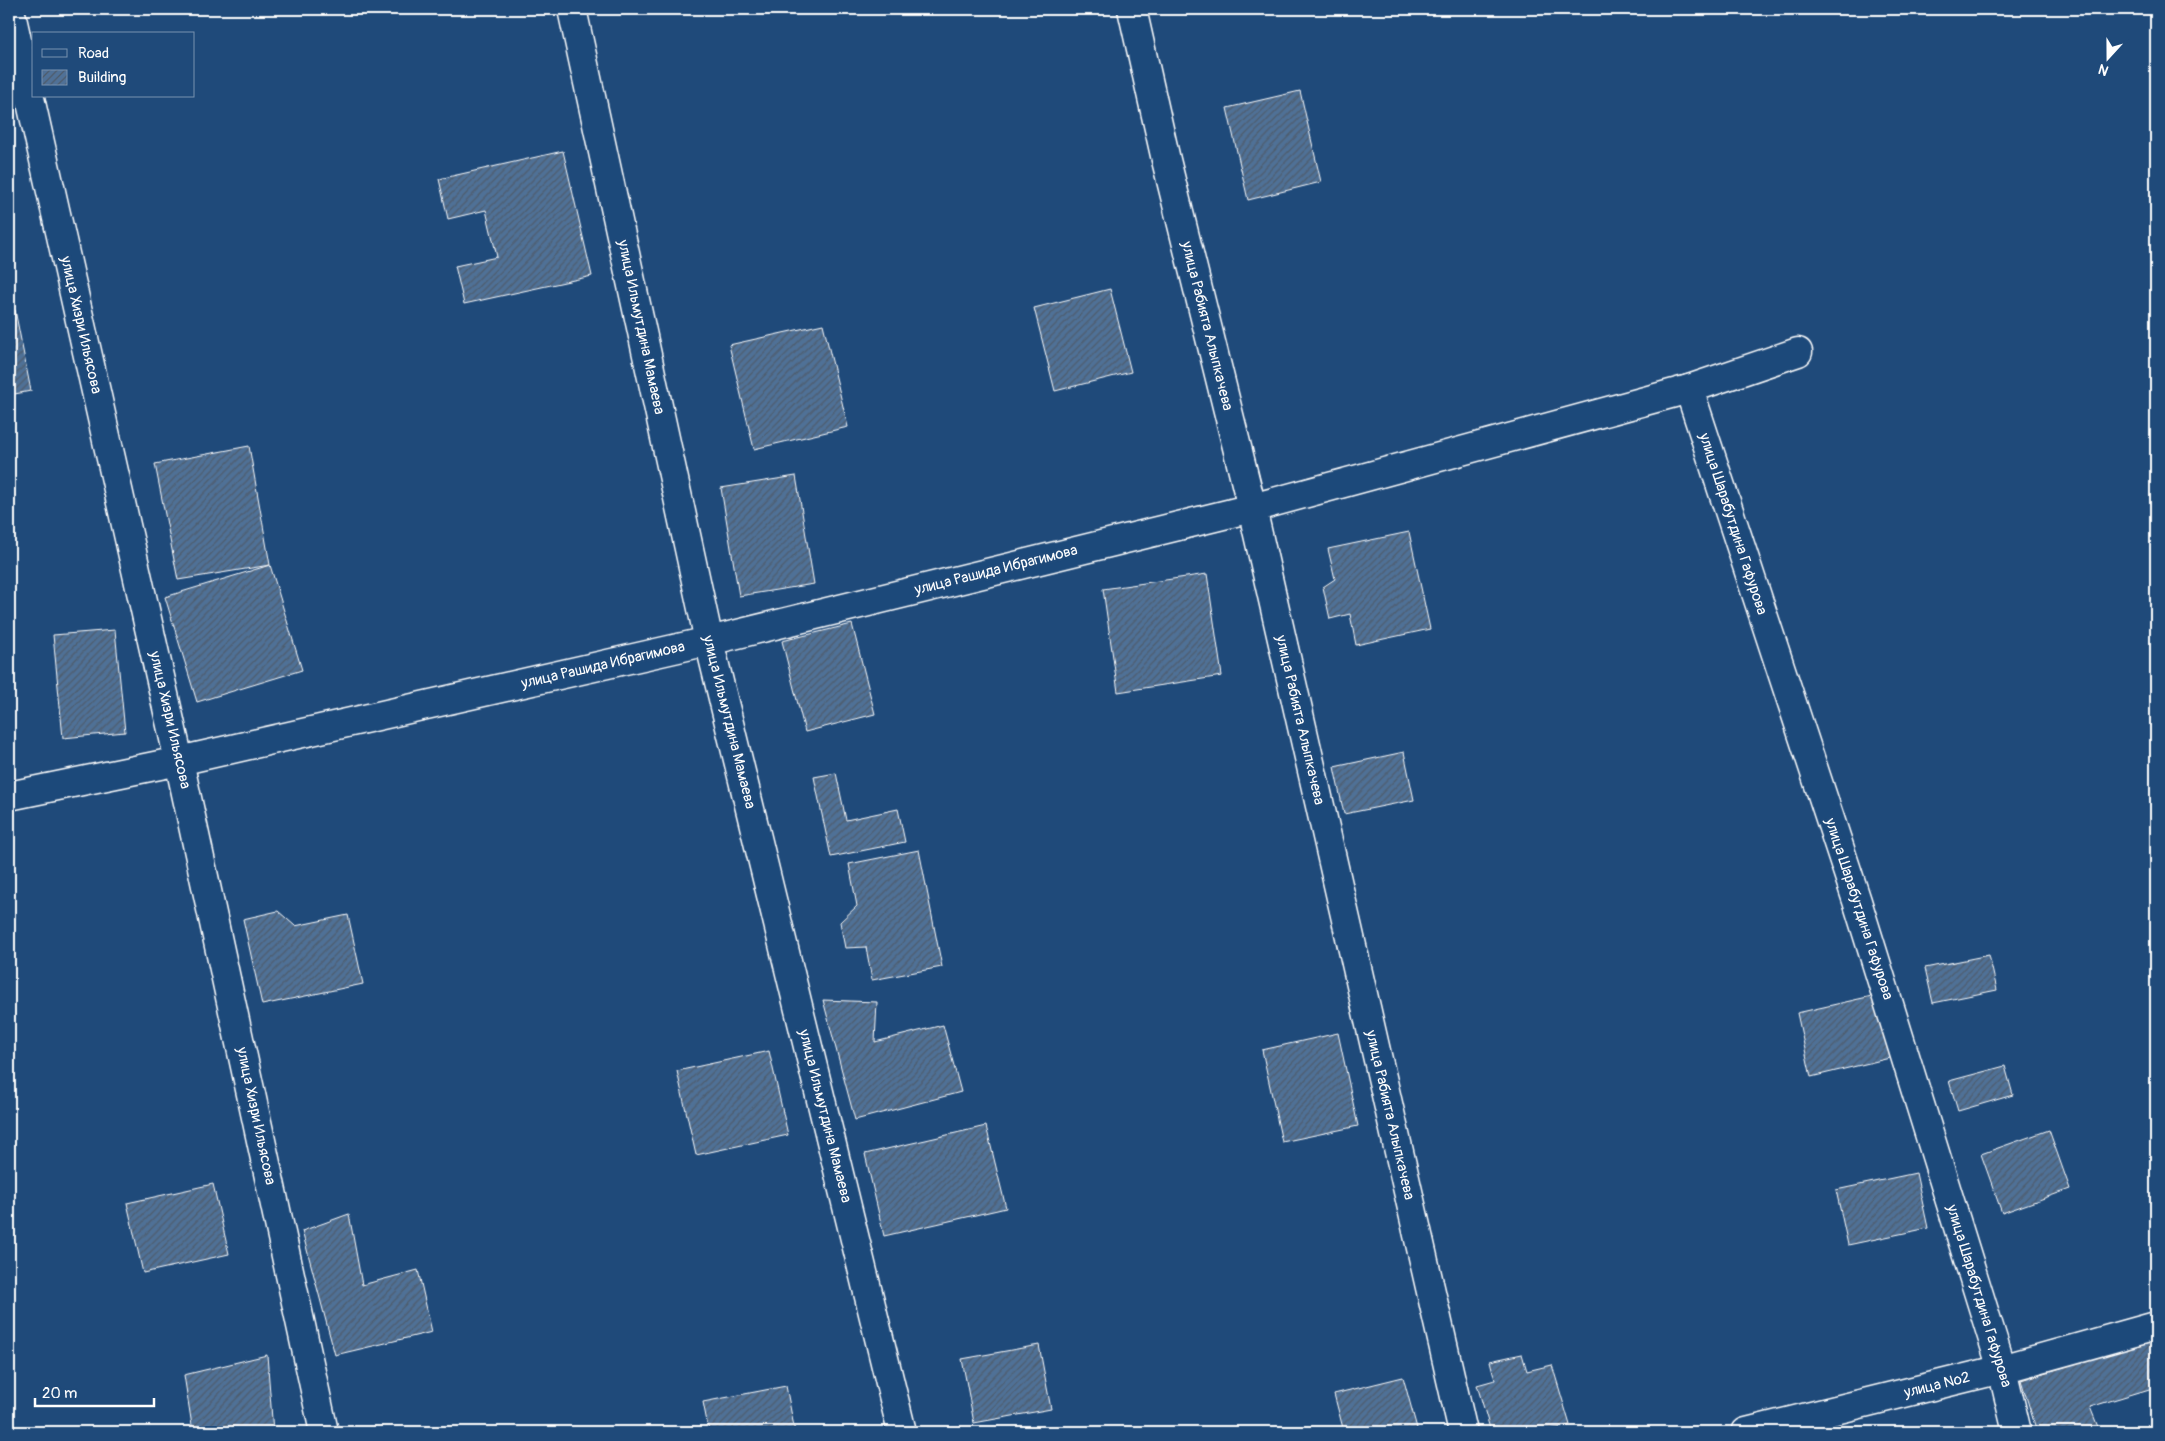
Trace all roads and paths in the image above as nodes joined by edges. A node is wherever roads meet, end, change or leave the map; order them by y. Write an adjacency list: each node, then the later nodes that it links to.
1 (10, 9): 8 (street, улица Хизри Ильясова)
2 (572, 9): 7 (street, улица Ильмутдина Мамаева)
3 (1132, 9): 6 (street, улица Рабията Алыпкачева)
4 (1798, 352): 5 (street, улица Рашида Ибрагимова)
5 (1689, 389): 6 (street, улица Рашида Ибрагимова); 11 (street, улица Шарабутдина Гафурова)
6 (1252, 508): 7 (street, улица Рашида Ибрагимова); 14 (street, улица Рабията Алыпкачева)
7 (709, 641): 8 (street, улица Рашида Ибрагимова); 13 (street, улица Ильмутдина Мамаева)
8 (179, 761): 9 (street, улица Рашида Ибрагимова); 12 (street, улица Хизри Ильясова)
9 (9, 796)
10 (2156, 1326): 11 (street, улица №2)
11 (2002, 1369): 15 (street, улица №2); 16 (street, улица Шарабутдина Гафурова)
12 (324, 1432)
13 (902, 1432)
14 (1463, 1432)
15 (1746, 1432)
16 (2017, 1432)

